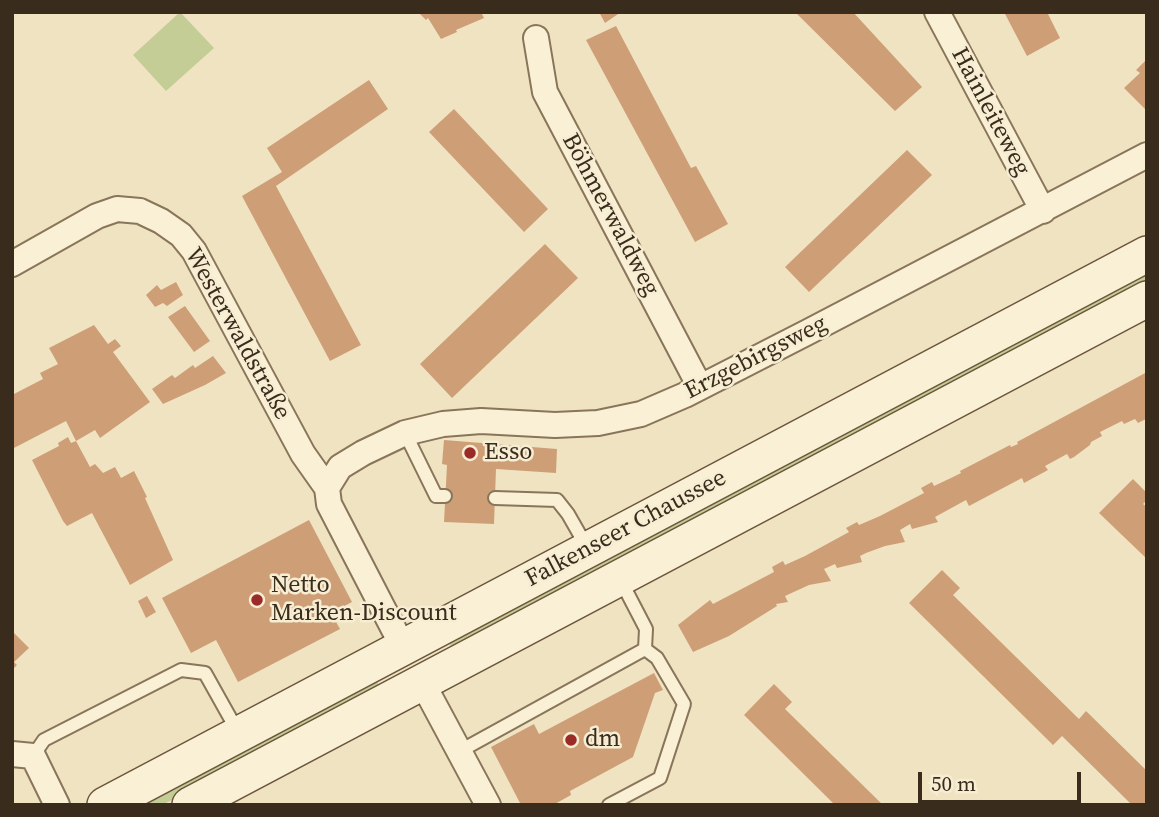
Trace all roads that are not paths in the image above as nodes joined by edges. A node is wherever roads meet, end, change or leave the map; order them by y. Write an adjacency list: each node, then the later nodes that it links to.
1 (937, 12): 4 (street, Hainleiteweg)
2 (536, 38): 8 (street, Böhmerwaldweg)
3 (1147, 155): 4 (street, Erzgebirgsweg)
4 (1043, 211): 8 (street, Erzgebirgsweg)
5 (1147, 254): 13 (main road, Falkenseer Chaussee)
6 (12, 264): 10 (street, Westerwaldstraße)
7 (1147, 299): 14 (main road, Falkenseer Chaussee)
8 (699, 387): 9 (street, Erzgebirgsweg)
9 (405, 433): 10 (street, Erzgebirgsweg); 11 (lane)
10 (333, 477): 15 (street, Westerwaldstraße)
11 (445, 496)
12 (495, 498): 13 (lane)
13 (589, 549): 15 (main road, Falkenseer Chaussee)
14 (619, 578): 16 (lane); 17 (main road, Falkenseer Chaussee)
15 (403, 647): 17 (main road); 18 (main road, Falkenseer Chaussee)
16 (645, 649): 19 (lane); 25 (lane)
17 (422, 682): 19 (street); 23 (main road, Falkenseer Chaussee)
18 (239, 734): 20 (lane); 22 (main road, Falkenseer Chaussee)
19 (460, 751): 24 (street)
20 (23, 755): 21 (street)
21 (57, 805)
22 (105, 805)
23 (190, 805)
24 (488, 805)
25 (609, 805)

